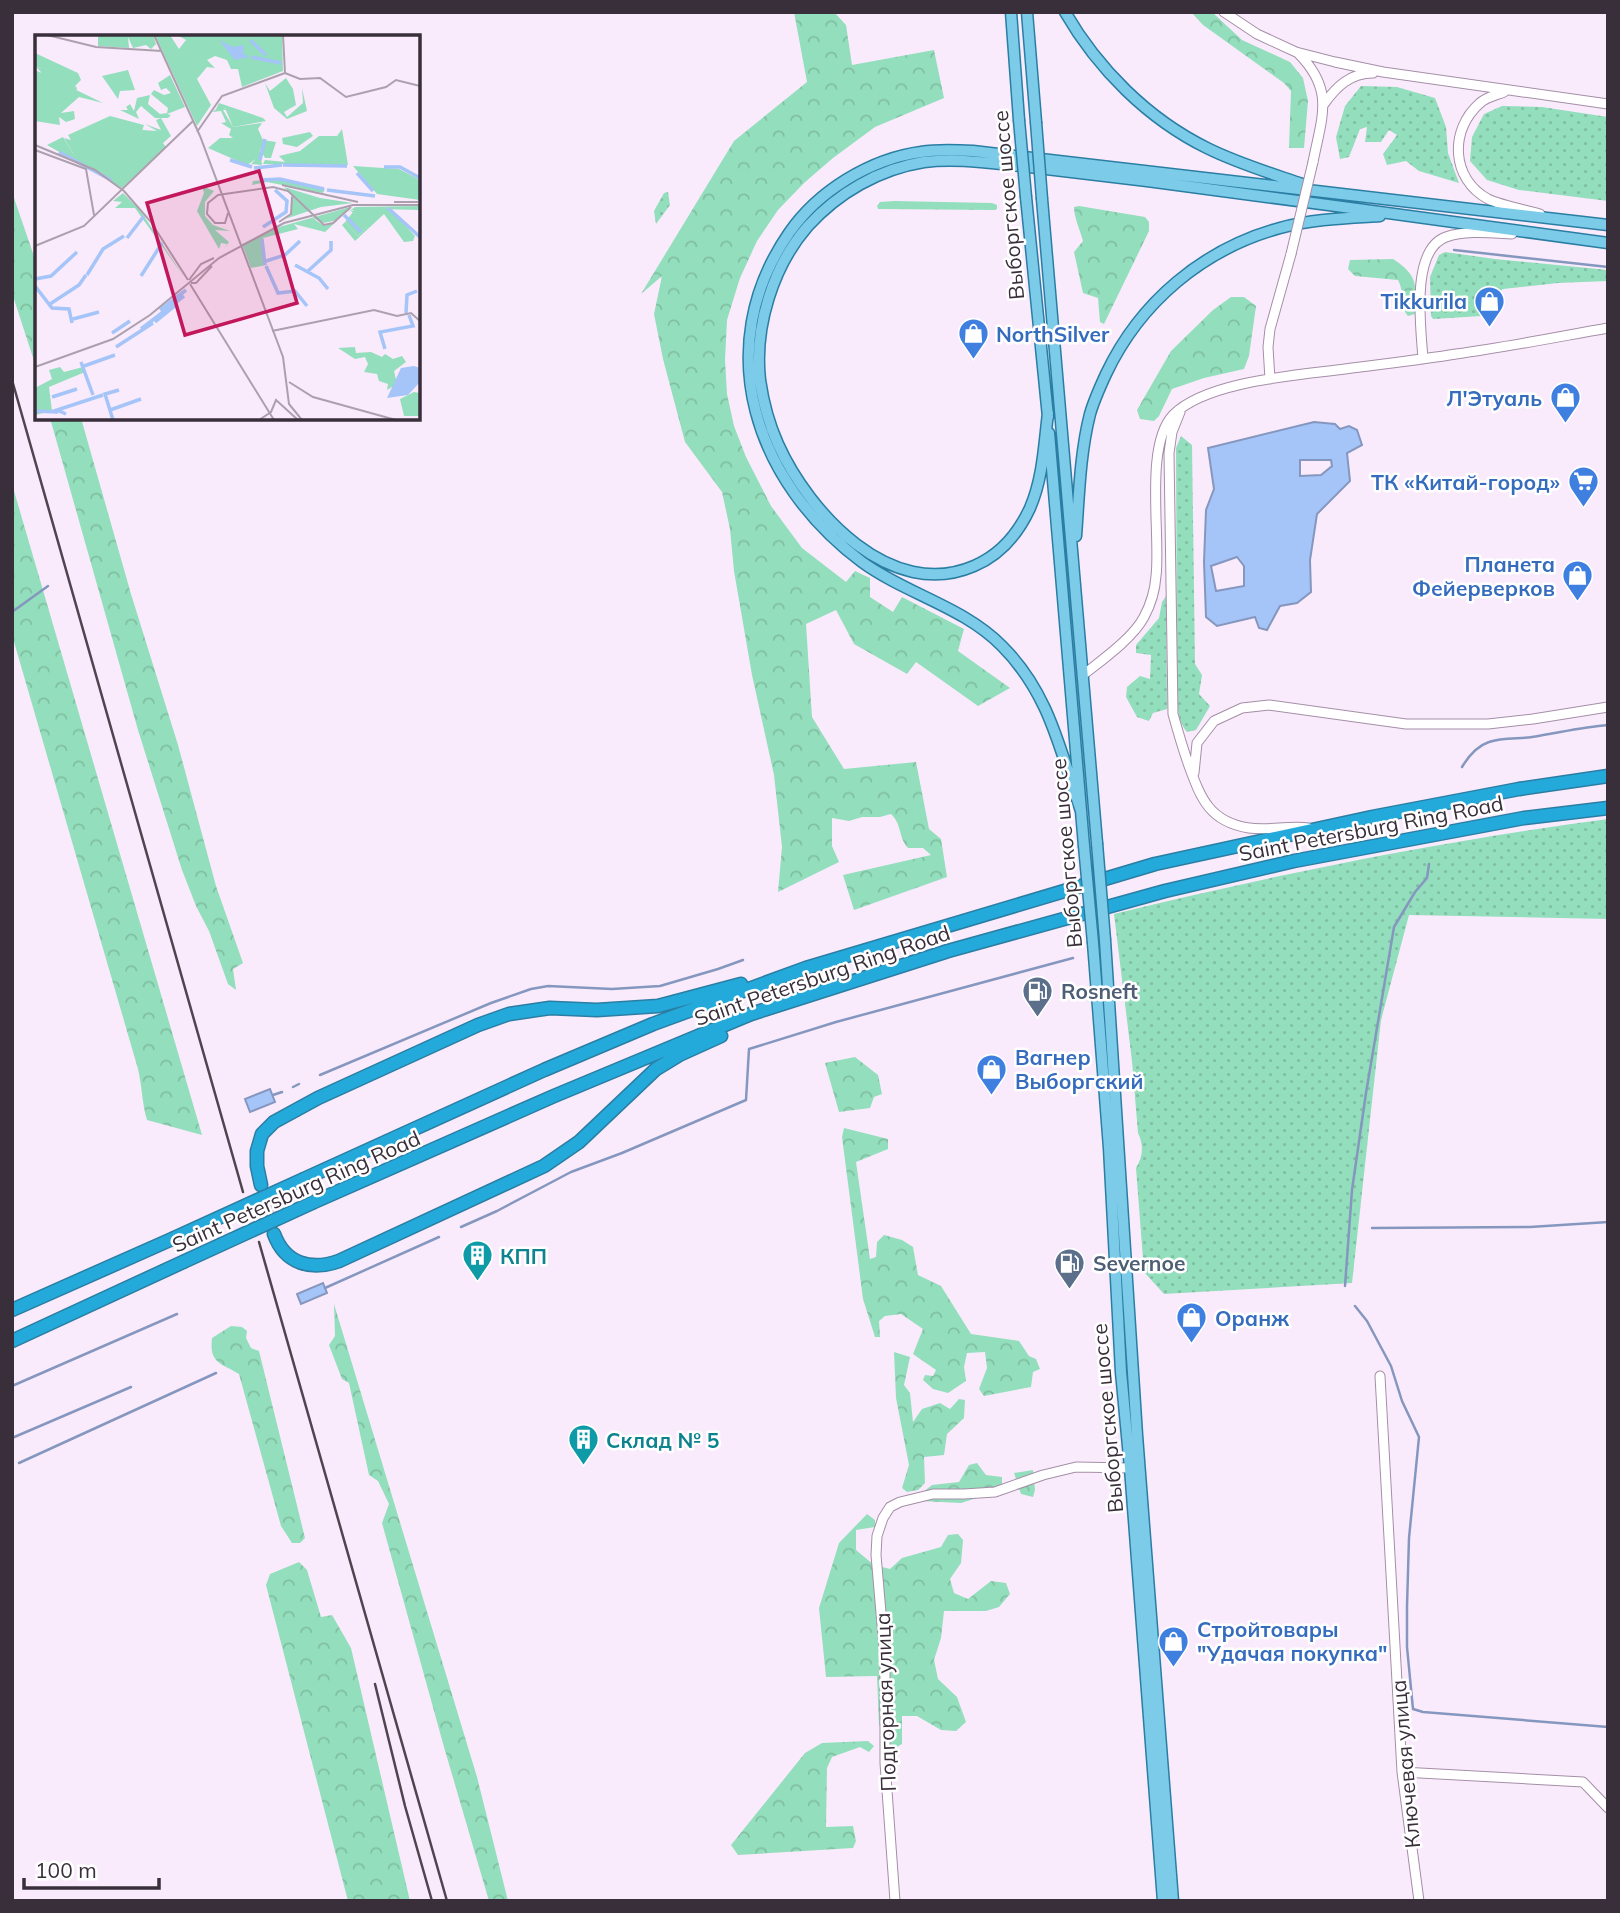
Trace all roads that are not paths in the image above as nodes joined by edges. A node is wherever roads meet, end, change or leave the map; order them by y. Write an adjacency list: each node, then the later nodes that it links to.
1 (1011, 12): 20 (main road, Выборгское шоссе, bridge)
2 (1027, 12): 21 (main road, Выборгское шоссе, bridge)
3 (1065, 12): 10 (main road)
4 (1224, 12): 5 (street)
5 (1296, 52): 6 (street); 8 (street)
6 (1383, 72): 7 (street); 8 (street)
7 (1508, 91): 9 (street); 12 (street)
8 (1324, 104): 18 (street, bridge)
9 (1608, 104)
10 (1321, 190): 12 (main road); 27 (main road)
11 (1401, 214): 14 (main road); 20 (main road); 21 (main road)
12 (1556, 218): 13 (main road)
13 (1608, 225)
14 (1559, 236): 15 (main road); 17 (street)
15 (1608, 243)
16 (1608, 328): 17 (street)
17 (1423, 359): 18 (street)
18 (1270, 379): 19 (street)
19 (1181, 408): 22 (street); 25 (street)
20 (1048, 413): 27 (main road, Выборгское шоссе)
21 (1073, 570): 22 (main road, Выборгское шоссе)
22 (1083, 675): 41 (main road, Выборгское шоссе, bridge)
23 (1608, 707): 25 (street)
24 (1608, 776): 28 (highway, Saint Petersburg Ring Road)
25 (1194, 778): 28 (street)
26 (1608, 808): 30 (highway, Saint Petersburg Ring Road)
27 (1081, 811): 36 (main road, Выборгское шоссе, bridge)
28 (1317, 830): 29 (highway, Saint Petersburg Ring Road)
29 (806, 968): 31 (highway); 33 (highway, Saint Petersburg Ring Road, bridge)
30 (806, 997): 32 (highway); 34 (highway, Saint Petersburg Ring Road, bridge)
31 (261, 1185)
32 (274, 1234)
33 (12, 1310)
34 (12, 1341)
35 (1380, 1376): 37 (street, Ключевая улица)
36 (1130, 1468): 39 (street, Подгорная улица); 40 (main road, Выборгское шоссе)
37 (1402, 1772): 38 (street); 42 (street, Ключевая улица)
38 (1608, 1808)
39 (895, 1901)
40 (1163, 1901)
41 (1173, 1901)
42 (1419, 1901)

